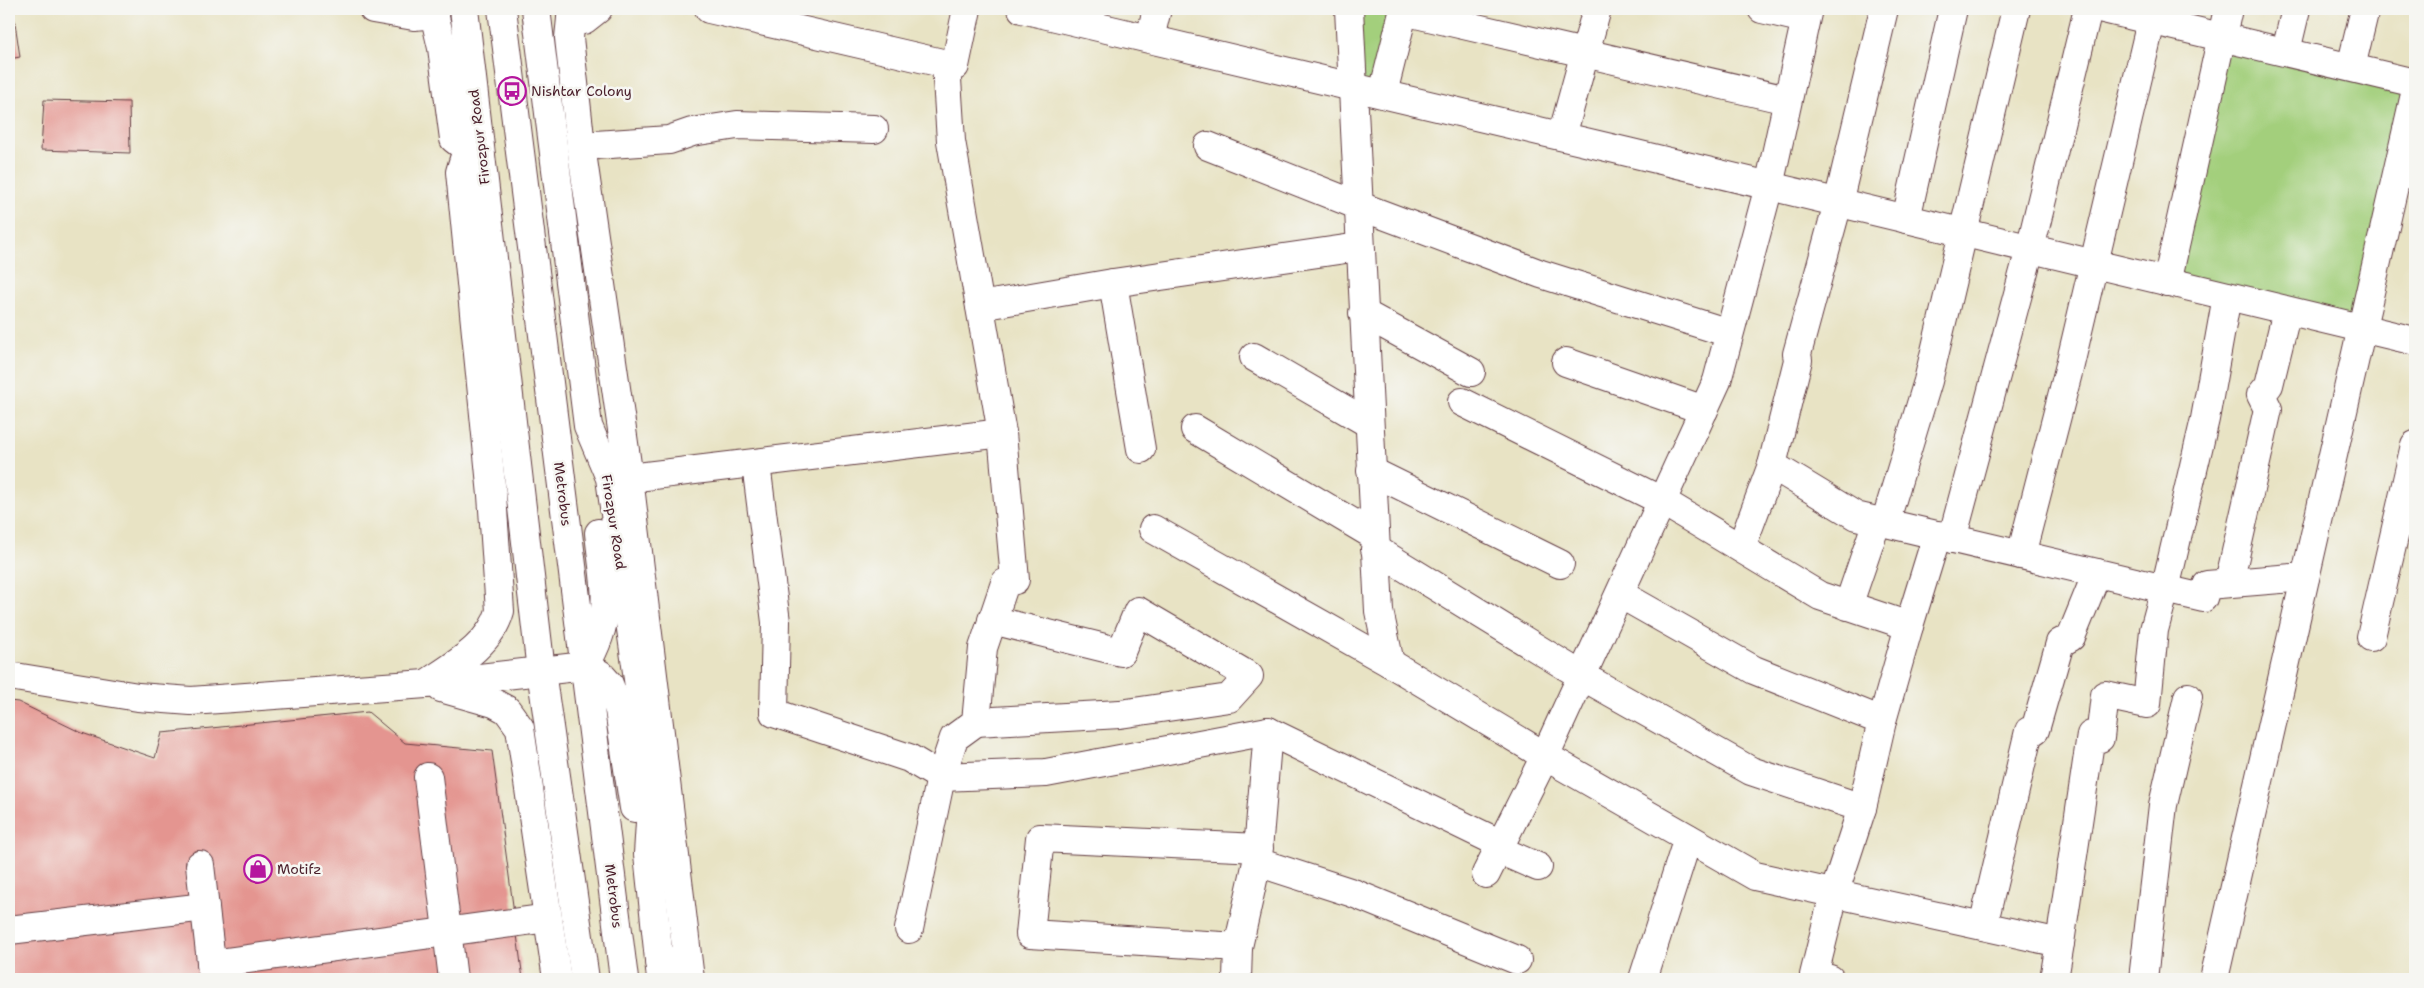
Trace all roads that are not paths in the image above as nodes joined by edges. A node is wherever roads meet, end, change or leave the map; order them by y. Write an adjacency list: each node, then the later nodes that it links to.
1 (373, 9): 21 (street)
2 (464, 9): 41 (street, Firozpur Road)
3 (502, 9): 94 (street, Metrobus)
4 (536, 9): 48 (street, Firozpur Road)
5 (598, 9): 23 (street)
6 (709, 9): 30 (street)
7 (967, 9): 30 (street)
8 (1022, 9): 27 (street)
9 (1158, 9): 27 (street)
10 (1597, 9): 29 (street)
11 (1762, 9): 24 (street)
12 (1884, 9): 43 (street)
13 (1953, 9): 45 (street)
14 (2016, 9): 46 (street)
15 (2088, 9): 50 (street)
16 (2103, 9): 25 (street)
17 (2228, 9): 26 (street)
18 (2296, 9): 28 (street)
19 (2365, 9): 31 (street)
20 (1404, 10): 29 (street); 34 (street)
21 (434, 11): 41 (street)
22 (1341, 11): 33 (street)
23 (571, 14): 39 (street)
24 (1806, 14): 36 (street)
25 (2152, 14): 26 (street); 51 (street)
26 (2221, 36): 28 (street); 52 (street)
27 (1150, 38): 33 (street)
28 (2286, 51): 31 (street)
29 (1584, 52): 36 (street); 38 (street)
30 (946, 64): 55 (street)
31 (2351, 67): 32 (street)
32 (2415, 83)
33 (1352, 86): 34 (street); 44 (street)
34 (1384, 93): 38 (street)
35 (2415, 94): 58 (street)
36 (1787, 100): 42 (street)
37 (874, 129): 39 (street)
38 (1562, 136): 42 (street)
39 (581, 146): 47 (street)
40 (1208, 146): 44 (street)
41 (480, 151): 95 (street, Firozpur Road); 98 (street)
42 (1768, 186): 43 (street); 59 (street)
43 (1838, 203): 45 (street); 73 (street)
44 (1357, 205): 49 (street); 59 (street)
45 (1906, 219): 46 (street)
46 (1963, 233): 50 (street); 77 (street)
47 (595, 241): 48 (street); 75 (street)
48 (566, 246): 67 (street, Firozpur Road)
49 (1359, 246): 53 (street); 57 (street)
50 (2030, 249): 51 (street); 79 (street)
51 (2093, 266): 52 (street); 82 (street)
52 (2167, 282): 54 (street)
53 (1113, 283): 55 (street); 71 (street)
54 (2227, 296): 56 (street); 87 (street)
55 (980, 306): 69 (street)
56 (2287, 311): 58 (street); 86 (street)
57 (1362, 312): 63 (street); 66 (street)
58 (2361, 328): 60 (street); 85 (street)
59 (1729, 334): 65 (street)
60 (2415, 341)
61 (1254, 357): 66 (street)
62 (1566, 362): 65 (street)
63 (1471, 372)
64 (1462, 402): 76 (street)
65 (1704, 410): 76 (street)
66 (1368, 423): 74 (street)
67 (588, 426): 94 (street); 111 (street, Firozpur Road)
68 (1195, 429): 80 (street)
69 (1002, 433): 72 (street); 90 (street)
70 (2415, 445): 92 (street)
71 (1141, 449)
72 (756, 464): 75 (street); 105 (street)
73 (1772, 464): 77 (street); 81 (street)
74 (1371, 471): 80 (street); 83 (street)
75 (628, 478): 127 (street)
76 (1662, 501): 81 (street); 88 (street)
77 (1881, 522): 79 (street); 89 (street)
78 (1153, 529): 93 (street)
79 (1945, 537): 82 (street); 91 (street)
80 (1375, 542): 93 (street); 97 (street)
81 (1741, 548): 89 (street)
82 (2021, 555): 84 (street)
83 (1560, 564)
84 (2097, 573): 87 (street); 119 (street)
85 (2305, 577): 86 (street); 138 (street)
86 (2229, 583): 87 (street)
87 (2166, 589): 123 (street)
88 (1620, 594): 97 (street); 100 (street)
89 (1848, 606): 91 (street)
90 (992, 620): 101 (street); 101 (street)
91 (1909, 626): 100 (street)
92 (2371, 638)
93 (1390, 663): 103 (street)
94 (585, 666): 95 (street); 111 (street); 133 (street, Metrobus)
95 (541, 671): 98 (street); 106 (street, Firozpur Road)
96 (9, 676): 98 (street)
97 (1582, 676): 103 (street); 108 (street)
98 (426, 684): 107 (street)
99 (2188, 697): 137 (street)
100 (1882, 721): 108 (street)
101 (976, 722): 105 (street)
102 (1268, 731): 105 (street); 110 (street); 112 (street)
103 (1545, 756): 109 (street); 110 (street)
104 (428, 777): 122 (street)
105 (942, 777): 120 (street)
106 (560, 805): 107 (street); 132 (street, Firozpur Road)
107 (532, 808): 118 (street)
108 (1862, 808): 116 (street)
109 (1688, 838): 116 (street); 135 (street)
110 (1500, 847): 114 (street); 115 (street)
111 (648, 854): 126 (street, Firozpur Road)
112 (1258, 855): 124 (street); 124 (street); 125 (street)
113 (200, 865): 117 (street)
114 (1538, 867)
115 (1486, 874)
116 (1834, 894): 119 (street); 129 (street)
117 (205, 907): 121 (street); 128 (street)
118 (548, 918): 122 (street); 131 (street)
119 (1983, 926): 123 (street)
120 (909, 929)
121 (9, 930)
122 (448, 931): 128 (street); 130 (street)
123 (2060, 943): 136 (street)
124 (1238, 947): 134 (street)
125 (1517, 960)
126 (660, 970): 127 (street)
127 (688, 970)
128 (212, 972)
129 (1819, 978)
130 (453, 979)
131 (557, 979)
132 (585, 979)
133 (624, 979)
134 (1237, 979)
135 (1643, 979)
136 (2054, 979)
137 (2143, 979)
138 (2214, 979)

